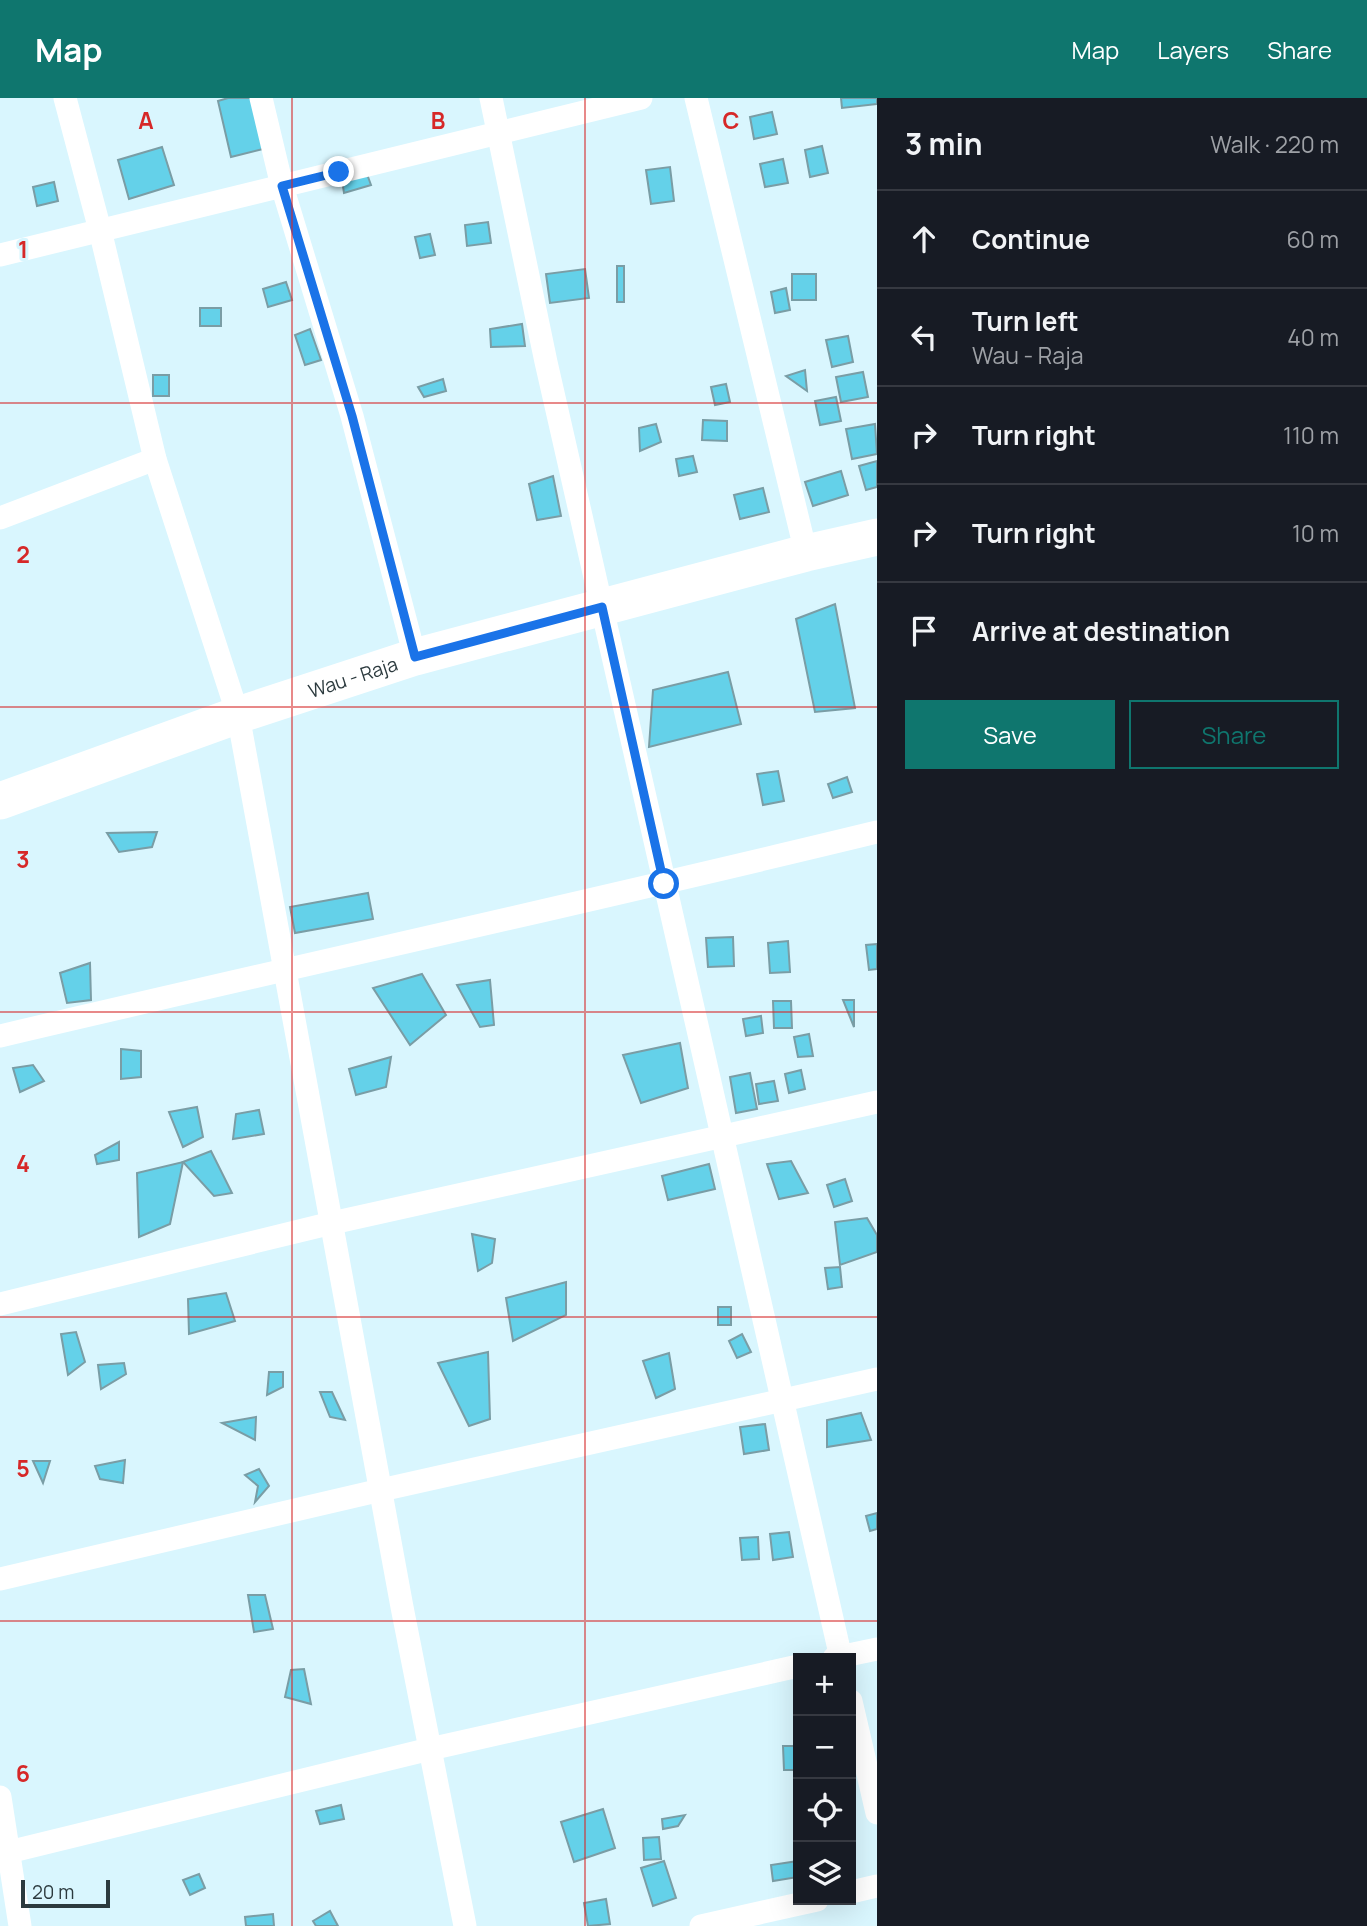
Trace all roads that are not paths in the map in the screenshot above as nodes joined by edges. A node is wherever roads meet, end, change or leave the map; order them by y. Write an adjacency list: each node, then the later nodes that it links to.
1 (65, 98): 8 (street)
2 (261, 98): 7 (street)
3 (491, 98): 6 (street)
4 (641, 98): 6 (street)
5 (696, 98): 13 (street)
6 (498, 133): 7 (street); 14 (street)
7 (282, 186): 8 (street); 15 (street)
8 (100, 230): 9 (street); 10 (street)
9 (0, 255)
10 (155, 459): 11 (street); 16 (street)
11 (0, 518)
12 (877, 537): 13 (main road, Wau - Raja)
13 (806, 553): 14 (main road, Wau - Raja)
14 (602, 607): 15 (main road, Wau - Raja); 19 (street)
15 (415, 657): 16 (main road, Wau - Raja)
16 (238, 715): 17 (main road, Wau - Raja); 20 (street)
17 (0, 802)
18 (877, 832): 19 (street)
19 (664, 884): 20 (street); 23 (street)
20 (285, 969): 21 (street); 24 (street)
21 (0, 1036)
22 (877, 1102): 23 (street)
23 (722, 1138): 24 (street); 27 (street)
24 (332, 1223): 25 (street); 28 (street)
25 (0, 1304)
26 (877, 1379): 27 (street)
27 (781, 1401): 28 (street); 31 (street)
28 (381, 1490): 29 (street); 35 (street)
29 (0, 1579)
30 (877, 1649): 32 (street)
31 (837, 1653)
32 (856, 1654)
33 (793, 1667): 35 (street)
34 (854, 1716): 37 (street)
35 (430, 1749): 38 (street); 43 (street)
36 (0, 1797): 38 (street)
37 (877, 1814)
38 (4, 1853): 42 (street)
39 (877, 1886): 40 (street)
40 (856, 1891)
41 (795, 1905): 44 (street)
42 (20, 1926)
43 (465, 1926)
44 (701, 1926)

